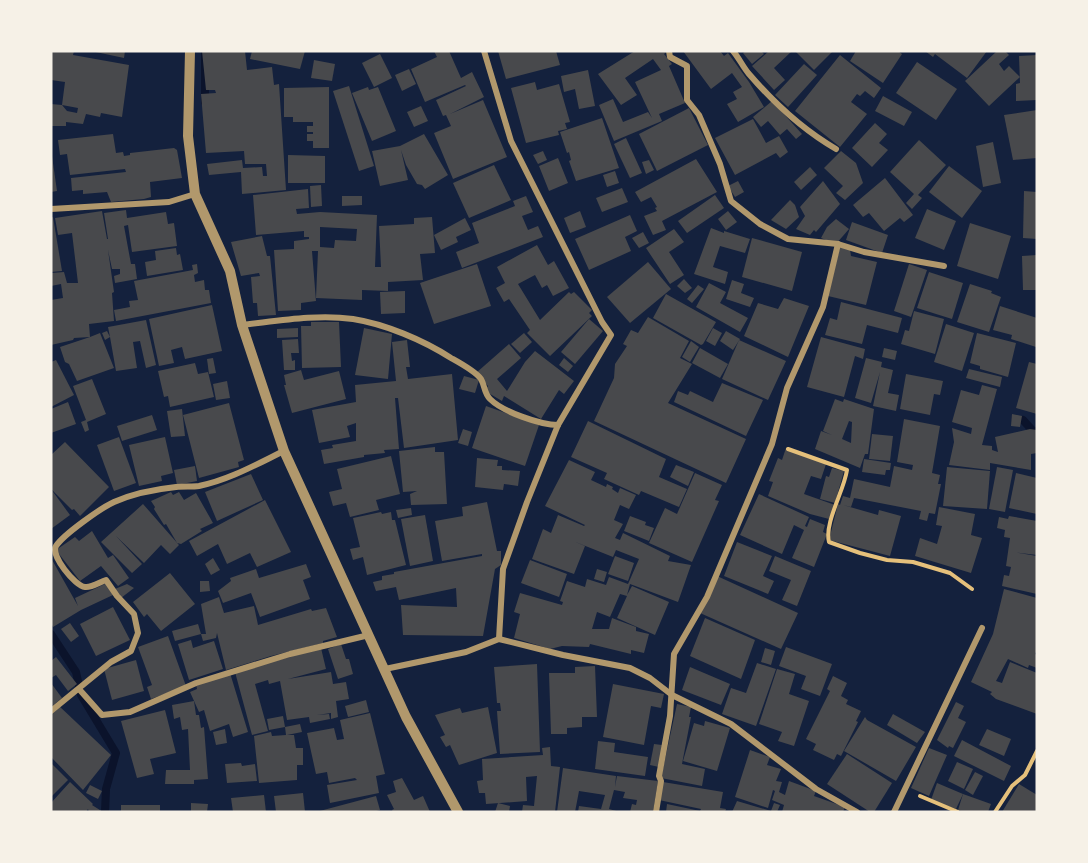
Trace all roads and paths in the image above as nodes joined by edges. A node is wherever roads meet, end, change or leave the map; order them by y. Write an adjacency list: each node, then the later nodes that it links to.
1 (190, 51): 6 (street)
2 (484, 51): 11 (street)
3 (669, 51): 8 (street)
4 (733, 51): 5 (street)
5 (836, 148)
6 (195, 194): 7 (street); 10 (street)
7 (51, 209)
8 (837, 244): 9 (street); 12 (street)
9 (944, 266)
10 (242, 325): 11 (street); 13 (street)
11 (558, 425): 17 (street)
12 (772, 444): 14 (path); 20 (street)
13 (284, 451): 16 (street); 19 (street)
14 (972, 589)
15 (981, 628): 23 (street)
16 (370, 635): 18 (street); 19 (street)
17 (499, 639): 18 (street); 20 (street)
18 (385, 669): 24 (street)
19 (79, 689): 21 (street)
20 (672, 695): 25 (street); 26 (street)
21 (51, 711)
22 (1037, 752): 29 (path)
23 (905, 788): 27 (street); 28 (path)
24 (458, 812)
25 (656, 812)
26 (857, 812)
27 (894, 812)
28 (958, 812)
29 (995, 812)

